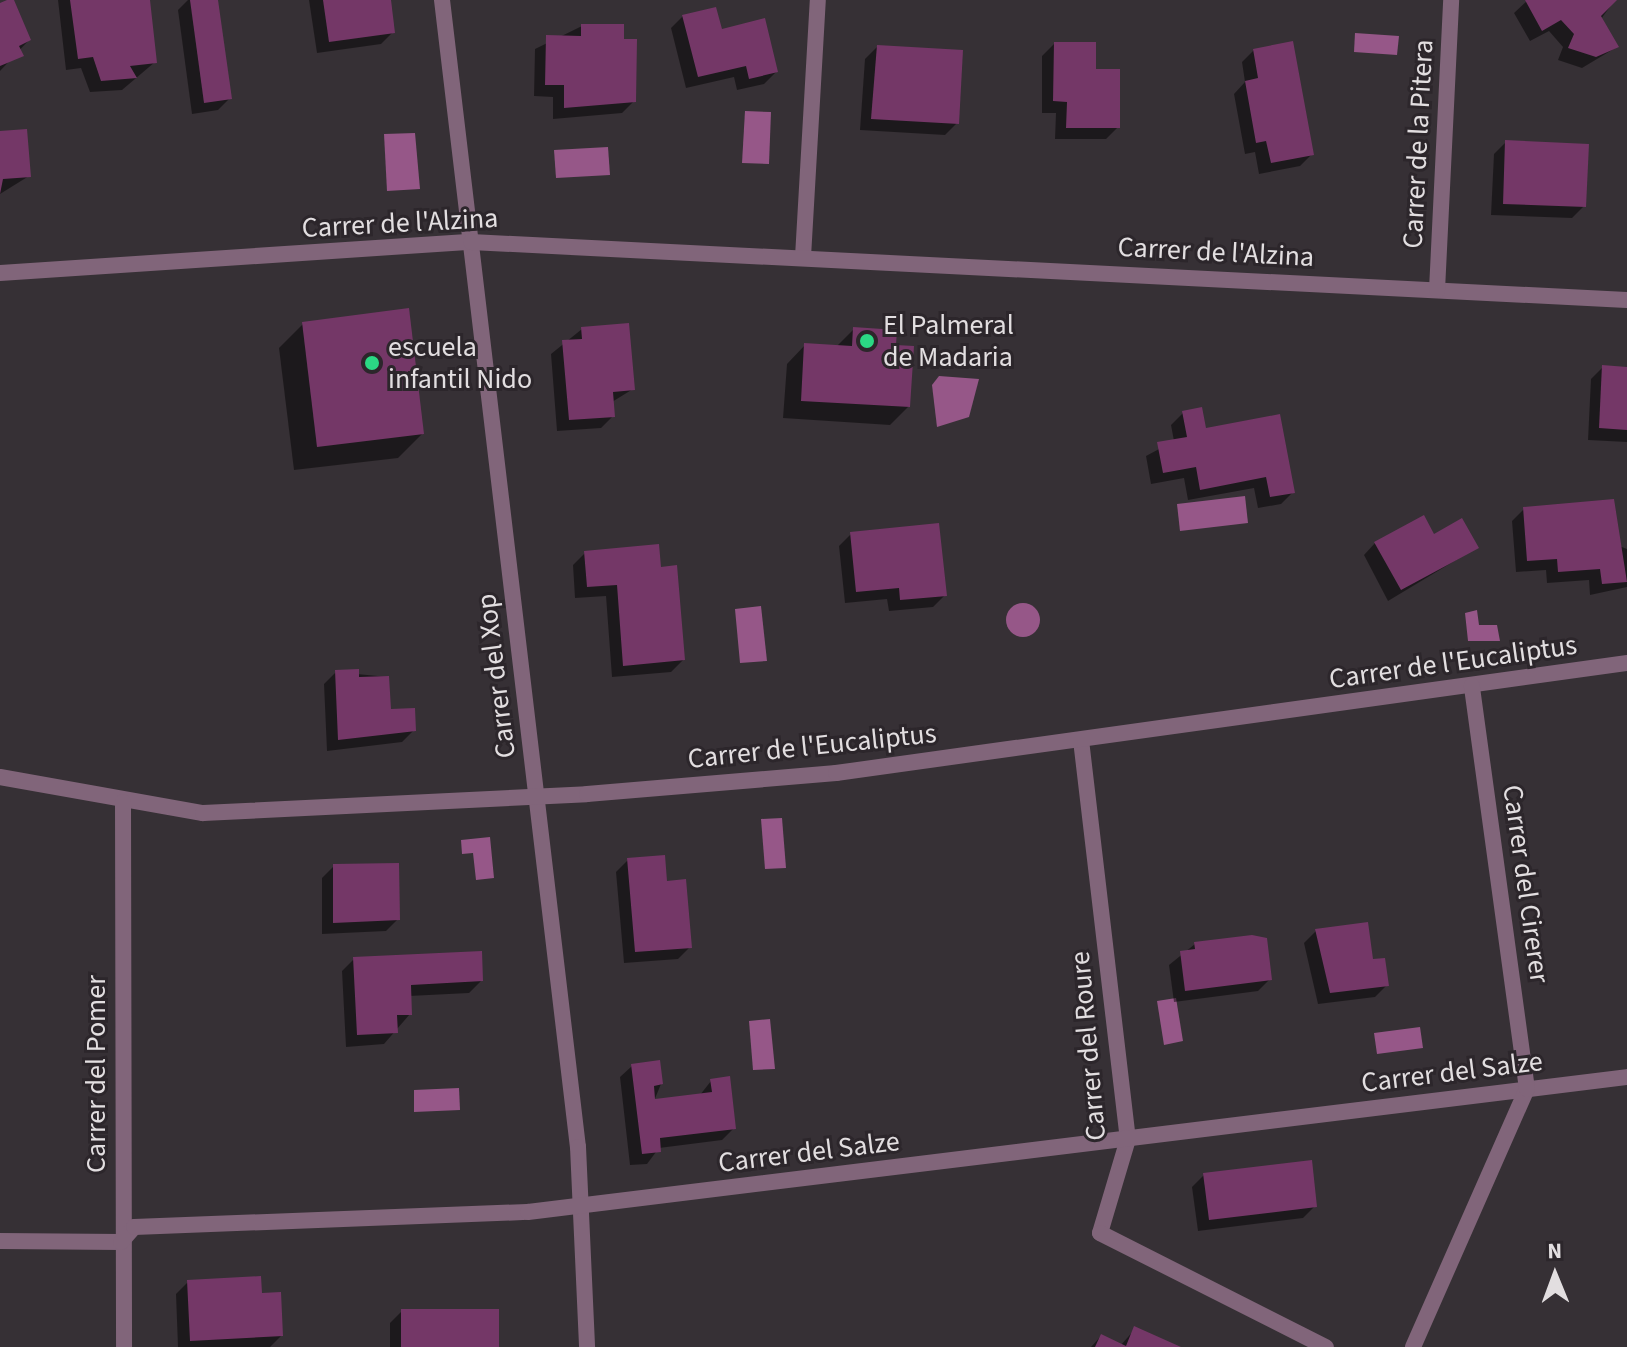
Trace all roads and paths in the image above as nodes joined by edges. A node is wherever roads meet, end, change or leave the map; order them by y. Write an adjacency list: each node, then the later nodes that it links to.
1 (442, 0): 6 (street, Carrer del Xop)
2 (804, 0): 5 (street)
3 (818, 0): 5 (street)
4 (1451, 0): 9 (street, Carrer de la Pitera)
5 (815, 19): 7 (street)
6 (471, 242): 7 (street, Carrer de l'Alzina); 8 (street, Carrer de l'Alzina); 15 (street, Carrer del Xop)
7 (803, 257): 9 (street, Carrer de l'Alzina)
8 (0, 273)
9 (1437, 290): 10 (street, Carrer de l'Alzina)
10 (1627, 300)
11 (1627, 663): 12 (street, Carrer de l'Eucaliptus)
12 (1472, 686): 13 (street, Carrer de l'Eucaliptus); 18 (street, Carrer del Cirerer)
13 (1081, 740): 15 (street, Carrer de l'Eucaliptus); 19 (street, Carrer del Roure)
14 (0, 777): 16 (street, Carrer de l'Eucaliptus)
15 (536, 794): 16 (street, Carrer de l'Eucaliptus); 20 (street, Carrer del Xop)
16 (123, 802): 22 (street, Carrer del Pomer)
17 (1627, 1077): 18 (street, Carrer del Salze)
18 (1527, 1089): 19 (street, Carrer del Salze); 26 (street)
19 (1128, 1139): 20 (street, Carrer del Salze); 25 (street, Carrer del Roure)
20 (584, 1206): 22 (street, Carrer del Salze); 24 (street, Carrer del Xop)
21 (0, 1241): 22 (street, Carrer del Salze)
22 (121, 1242): 23 (street, Carrer del Pomer)
23 (124, 1347)
24 (587, 1347)
25 (1326, 1347)
26 (1413, 1347)

